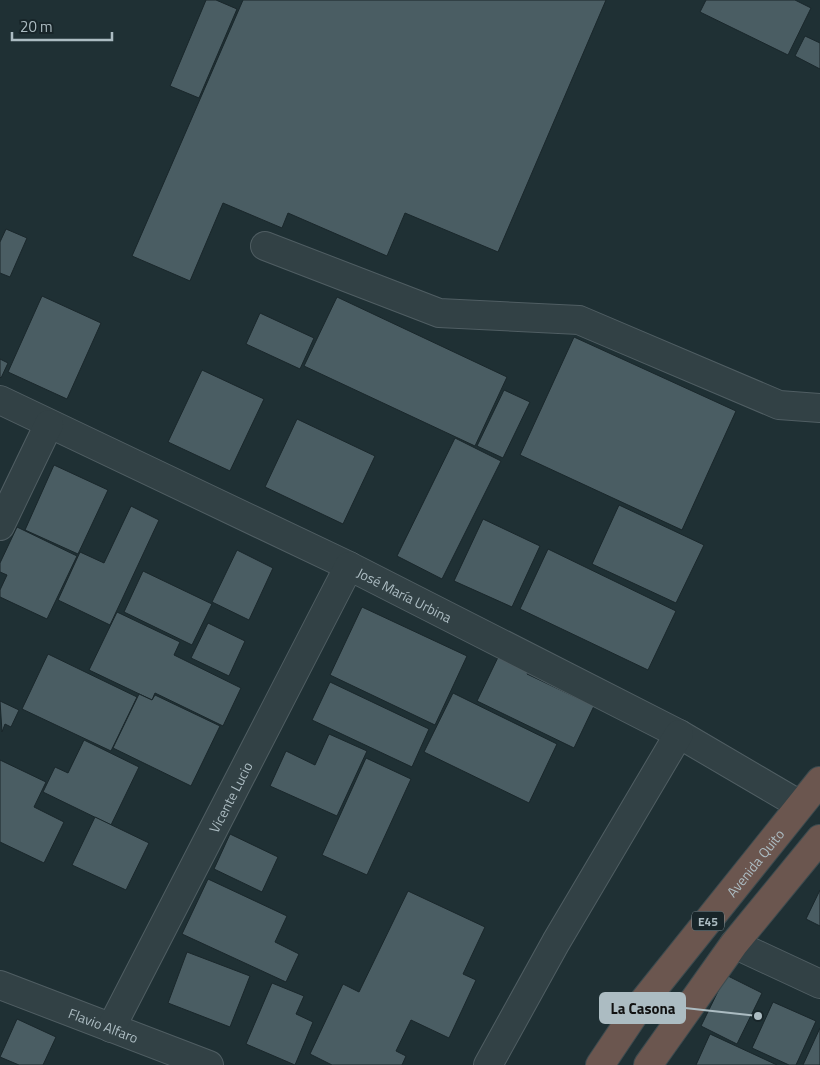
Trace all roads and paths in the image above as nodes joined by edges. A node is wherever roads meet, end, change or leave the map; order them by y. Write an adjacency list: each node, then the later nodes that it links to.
1 (266, 246): 3 (street)
2 (0, 400): 4 (street, José María Urbina)
3 (820, 408)
4 (49, 424): 5 (street); 6 (street, José María Urbina)
5 (0, 526)
6 (349, 566): 7 (street, José María Urbina); 14 (street, Vicente Lucio)
7 (679, 734): 9 (street, José María Urbina); 16 (street)
8 (820, 781): 9 (highway, Avenida Quito / E45)
9 (800, 805): 17 (highway, Avenida Quito / E45)
10 (820, 840): 11 (highway, E45)
11 (734, 944): 12 (street); 18 (highway, E45)
12 (820, 984)
13 (0, 985): 14 (street, Flavio Alfaro)
14 (112, 1028): 15 (street, Flavio Alfaro)
15 (209, 1065)
16 (488, 1065)
17 (600, 1065)
18 (648, 1065)

